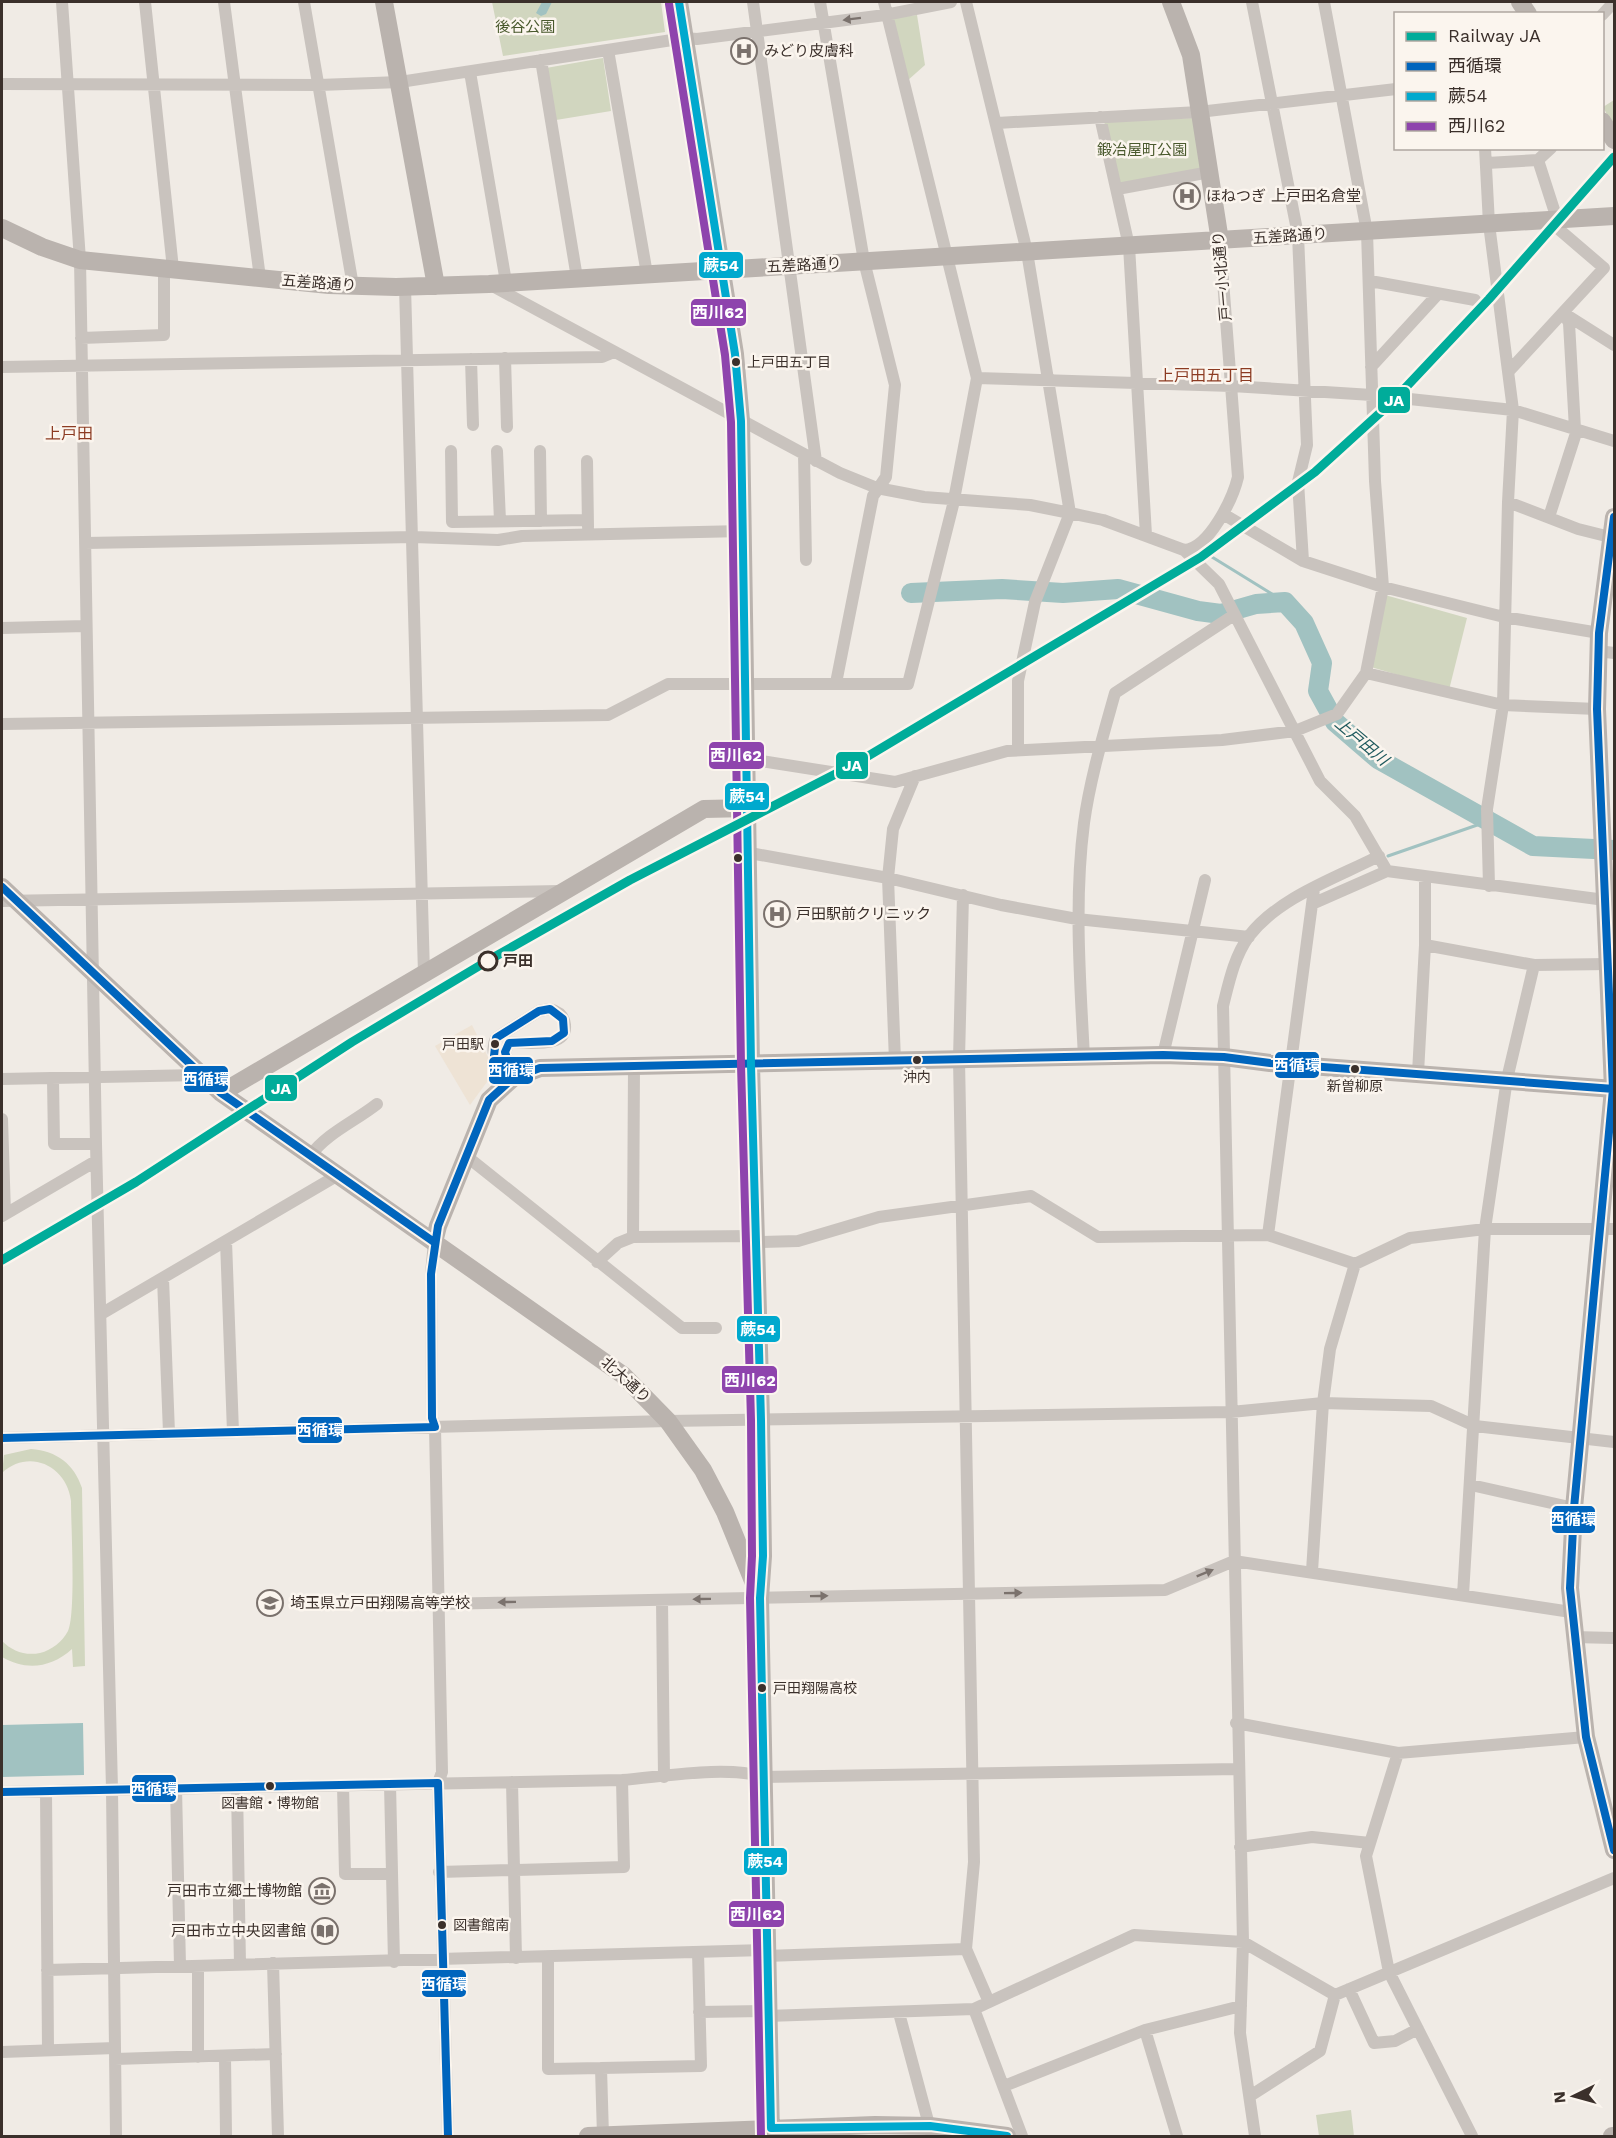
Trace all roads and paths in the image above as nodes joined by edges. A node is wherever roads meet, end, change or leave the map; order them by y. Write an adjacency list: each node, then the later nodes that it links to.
1 (62, 2): 24 (street)
2 (145, 2): 25 (street)
3 (224, 2): 26 (street)
4 (304, 2): 27 (street)
5 (384, 2): 22 (street)
6 (679, 2): 18 (street)
7 (753, 2): 17 (street)
8 (820, 2): 16 (street)
9 (884, 2): 15 (street)
10 (951, 2): 15 (street)
11 (966, 2): 33 (street)
12 (1172, 2): 31 (street, 戸一小北通り)
13 (1252, 2): 30 (street)
14 (1323, 2): 29 (street)
15 (885, 15): 16 (street, one-way to 16); 51 (street)
16 (824, 23): 17 (street); 53 (street)
17 (758, 29): 18 (street); 54 (street)
18 (685, 38): 19 (street); 56 (street)
19 (608, 50): 20 (street); 57 (street)
20 (542, 60): 21 (street); 58 (street)
21 (470, 72): 22 (street); 61 (street)
22 (400, 82): 27 (street); 64 (street)
23 (2, 84): 24 (street)
24 (68, 84): 25 (street); 52 (street)
25 (154, 85): 26 (street); 55 (street)
26 (235, 85): 27 (street); 59 (street)
27 (319, 85): 62 (street)
28 (1394, 89): 29 (street)
29 (1342, 95): 30 (street); 46 (street)
30 (1271, 103): 31 (street); 47 (street)
31 (1199, 112): 32 (street); 40 (street, 戸一小北通り)
32 (1100, 117): 33 (street); 41 (street)
33 (997, 123): 50 (street)
34 (1604, 124): 35 (street)
35 (1614, 141)
36 (1485, 150): 39 (street)
37 (1549, 150): 38 (street)
38 (1538, 160): 39 (street); 43 (street)
39 (1487, 163): 44 (street)
40 (1210, 172): 41 (street); 48 (street, 戸一小北通り)
41 (1117, 189): 49 (street)
42 (1614, 216): 43 (street, 五差路通り)
43 (1553, 220): 44 (street, 五差路通り); 67 (street)
44 (1489, 224): 46 (street, 五差路通り); 77 (street)
45 (2, 228): 52 (street, 五差路通り)
46 (1367, 232): 47 (street, 五差路通り); 60 (street)
47 (1298, 235): 48 (street, 五差路通り); 82 (street)
48 (1220, 241): 49 (street, 五差路通り); 81 (street, 戸一小北通り)
49 (1129, 246): 50 (street, 五差路通り); 80 (street)
50 (1028, 252): 51 (street, 五差路通り); 79 (street)
51 (945, 256): 53 (street, 五差路通り); 78 (street)
52 (80, 260): 55 (street, 五差路通り); 68 (street)
53 (864, 261): 54 (street, 五差路通り); 96 (street)
54 (790, 266): 56 (street, 五差路通り); 95 (street)
55 (169, 269): 59 (street, 五差路通り); 68 (street)
56 (722, 270): 57 (street, 五差路通り); 85 (street)
57 (647, 274): 58 (street, 五差路通り)
58 (577, 278): 61 (street, 五差路通り)
59 (260, 279): 62 (street, 五差路通り)
60 (1370, 281): 65 (street); 76 (street)
61 (497, 283): 64 (street, 五差路通り); 70 (street)
62 (352, 286): 63 (street, 五差路通り)
63 (405, 286): 64 (street, 五差路通り); 73 (street)
64 (436, 286)
65 (1438, 294): 66 (street); 76 (street)
66 (1475, 300)
67 (1564, 313): 69 (street); 77 (street); 88 (street)
68 (81, 338): 74 (street)
69 (1614, 345)
70 (614, 352): 72 (street); 85 (street)
71 (471, 358): 72 (street); 73 (street); 86 (street)
72 (505, 358): 87 (street)
73 (407, 359): 74 (street); 109 (street)
74 (81, 366): 75 (street); 111 (street)
75 (2, 367)
76 (1371, 367): 83 (street)
77 (1509, 371): 84 (street)
78 (977, 378): 79 (street); 97 (street)
79 (1049, 381): 80 (street); 99 (street)
80 (1137, 383): 81 (street); 108 (street)
81 (1232, 386): 82 (street); 100 (street, 戸一小北通り)
82 (1302, 392): 83 (street); 114 (street)
83 (1372, 395): 84 (street); 115 (street)
84 (1514, 410): 88 (street); 98 (street)
85 (741, 421): 93 (street); 106 (street)
86 (473, 425)
87 (507, 427)
88 (1576, 429): 89 (street); 102 (street)
89 (1614, 441)
90 (450, 451): 104 (street)
91 (497, 451): 104 (street)
92 (540, 451): 105 (street)
93 (804, 454): 95 (street); 113 (street)
94 (587, 460): 103 (street)
95 (816, 460): 96 (street)
96 (877, 488): 97 (street); 123 (street)
97 (953, 501): 99 (street); 123 (street)
98 (1508, 502): 102 (street); 117 (street)
99 (1070, 513): 108 (street); 131 (street)
100 (1223, 514): 112 (street, 戸一小北通り); 114 (street)
101 (1614, 516): 110 (street)
102 (1549, 517): 110 (street)
103 (588, 520): 105 (street); 107 (street)
104 (500, 521): 105 (street)
105 (541, 521)
106 (743, 531): 107 (street); 122 (street)
107 (588, 535): 109 (street)
108 (1146, 535): 112 (street)
109 (414, 537): 111 (street); 126 (street)
110 (1613, 538): 120 (street)
111 (84, 543): 118 (street)
112 (1191, 548): 116 (street)
113 (806, 560)
114 (1303, 561): 115 (street)
115 (1383, 587): 117 (street); 121 (street)
116 (1232, 611): 129 (street); 130 (street)
117 (1504, 617): 120 (street); 124 (street)
118 (86, 626): 119 (street); 127 (street)
119 (2, 628)
120 (1604, 646): 125 (street)
121 (1366, 673): 124 (street); 129 (street)
122 (746, 683): 123 (street); 126 (street); 132 (street)
123 (836, 683)
124 (1503, 705): 125 (street); 142 (street)
125 (1597, 709): 137 (street)
126 (418, 717): 127 (street); 146 (street)
127 (88, 723): 128 (street); 148 (street)
128 (2, 724)
129 (1295, 731): 130 (street); 136 (street)
130 (1100, 746): 131 (street); 152 (street)
131 (1018, 749): 133 (street)
132 (748, 759): 133 (street); 134 (street)
133 (915, 776): 140 (street)
134 (749, 808): 135 (street); 145 (street)
135 (750, 853): 140 (street); 167 (street)
136 (1379, 856): 138 (street); 144 (street)
137 (1606, 856): 150 (street)
138 (1387, 871): 139 (street); 151 (street)
139 (1425, 877): 142 (street); 156 (street)
140 (888, 878): 147 (street); 165 (street)
141 (1205, 880): 153 (street)
142 (1489, 886): 150 (street)
143 (2, 887): 149 (street, 北大通り)
144 (1314, 889): 151 (street); 155 (street)
145 (564, 891): 146 (street); 159 (street)
146 (421, 892): 148 (street); 159 (street)
147 (963, 895): 152 (street); 164 (street)
148 (92, 898): 149 (street); 160 (street)
149 (8, 900): 160 (street, 北大通り)
150 (1605, 900): 154 (street)
151 (1312, 904): 166 (street)
152 (1077, 919): 153 (street); 162 (street)
153 (1193, 930): 155 (street); 161 (street)
154 (1611, 933): 157 (street)
155 (1249, 937): 163 (street)
156 (1425, 945): 158 (street); 169 (street)
157 (1609, 964): 158 (street); 176 (street)
158 (1534, 965): 174 (street)
159 (424, 974): 177 (street)
160 (93, 976): 170 (street, 北大通り); 171 (street)
161 (1163, 1055): 162 (street); 163 (street)
162 (1084, 1057): 164 (street)
163 (1224, 1057): 166 (street); 190 (street)
164 (959, 1059): 165 (street); 186 (street)
165 (895, 1060): 167 (street)
166 (1289, 1064): 169 (street); 191 (street)
167 (751, 1065): 168 (street); 193 (street)
168 (634, 1067): 172 (street); 192 (street)
169 (1418, 1073): 174 (street)
170 (199, 1074): 171 (street); 177 (street, 北大通り)
171 (94, 1077): 173 (street); 180 (street)
172 (513, 1078): 172 (street); 181 (street)
173 (53, 1079): 175 (street); 180 (street)
174 (1507, 1079): 176 (street); 189 (street)
175 (2, 1080)
176 (1614, 1089): 188 (street)
177 (221, 1093): 182 (street, 北大通り)
178 (377, 1104): 182 (street)
179 (2, 1119): 185 (street)
180 (96, 1144): 183 (street)
181 (465, 1155): 195 (street); 196 (street)
182 (310, 1156): 184 (street, 北大通り)
183 (96, 1161): 187 (street); 199 (street)
184 (338, 1175): 194 (street); 195 (street, 北大通り)
185 (3, 1176): 187 (street)
186 (963, 1204): 190 (street); 193 (street); 203 (street)
187 (3, 1215)
188 (1607, 1228): 189 (street); 212 (street)
189 (1485, 1229): 197 (street); 206 (street)
190 (1228, 1234): 191 (street); 202 (street)
191 (1268, 1235): 197 (street)
192 (633, 1237): 193 (street); 196 (street)
193 (756, 1239): 204 (street)
194 (226, 1241): 198 (street); 208 (street)
195 (434, 1242): 205 (street, 北大通り); 207 (street)
196 (597, 1262): 200 (street)
197 (1355, 1264): 201 (street)
198 (163, 1278): 199 (street); 209 (street)
199 (101, 1314): 210 (street)
200 (716, 1328)
201 (1323, 1403): 202 (street); 206 (street); 217 (street)
202 (1231, 1412): 203 (street); 216 (street)
203 (966, 1416): 204 (street); 218 (street)
204 (761, 1420): 205 (street); 220 (street)
205 (668, 1421): 207 (street); 220 (street, 北大通り)
206 (1475, 1426): 212 (street); 214 (street)
207 (435, 1427): 208 (street); 222 (street)
208 (233, 1432): 209 (street)
209 (169, 1433): 210 (street)
210 (103, 1434): 211 (street); 240 (street)
211 (2, 1438)
212 (1581, 1440): 213 (street); 215 (street)
213 (1614, 1442)
214 (1471, 1485): 215 (street); 219 (street)
215 (1574, 1508): 223 (street)
216 (1234, 1561): 217 (street); 218 (street, one-way to 216); 226 (street)
217 (1312, 1571): 219 (street)
218 (969, 1593): 220 (street, one-way to 218); 230 (street)
219 (1464, 1595): 223 (street)
220 (760, 1598): 221 (street, one-way to 221); 232 (street, 北大通り)
221 (662, 1599): 222 (street, one-way to 222); 231 (street)
222 (438, 1604): 235 (street)
223 (1571, 1612): 224 (street)
224 (1573, 1637): 225 (street); 227 (street)
225 (1614, 1638)
226 (1236, 1723): 228 (street); 229 (street)
227 (1586, 1737): 228 (street); 245 (street)
228 (1398, 1752): 243 (street)
229 (1237, 1769): 230 (street); 244 (street)
230 (973, 1773): 232 (street); 251 (street)
231 (664, 1777): 232 (street); 233 (street)
232 (763, 1777): 253 (street, 北大通り)
233 (622, 1780): 234 (street); 246 (street)
234 (512, 1782): 235 (street); 246 (street)
235 (438, 1783): 236 (street); 247 (street)
236 (390, 1784): 237 (street); 248 (street)
237 (343, 1785): 238 (street); 248 (street)
238 (237, 1787): 239 (street); 259 (street)
239 (176, 1788): 240 (street); 260 (street)
240 (112, 1789): 241 (street); 262 (street)
241 (46, 1791): 242 (street); 263 (street)
242 (2, 1792)
243 (1370, 1843): 244 (street); 264 (street)
244 (1240, 1847): 250 (street)
245 (1614, 1850)
246 (514, 1870): 247 (street); 255 (street)
247 (439, 1872): 256 (street)
248 (392, 1874): 257 (street)
249 (1614, 1878): 264 (street)
250 (1243, 1942): 266 (street); 267 (street); 268 (street)
251 (966, 1949): 253 (street); 267 (street)
252 (698, 1952): 253 (street); 254 (street); 270 (street)
253 (766, 1953): 272 (street, 北大通り)
254 (548, 1957): 255 (street); 281 (street)
255 (516, 1958): 256 (street)
256 (442, 1961): 257 (street); 289 (street)
257 (393, 1962): 258 (street)
258 (273, 1963): 259 (street); 278 (street)
259 (240, 1965): 261 (street)
260 (180, 1966): 261 (street); 262 (street)
261 (198, 1966): 280 (street)
262 (113, 1968): 263 (street); 277 (street)
263 (47, 1970): 275 (street)
264 (1389, 1972): 265 (street); 273 (street)
265 (1348, 1989): 266 (street); 273 (street)
266 (1335, 1995): 283 (street)
267 (989, 2002): 269 (street)
268 (1241, 2006): 274 (street); 283 (street)
269 (974, 2009): 271 (street); 282 (street)
270 (699, 2012): 272 (street); 281 (street)
271 (898, 2013): 272 (street); 284 (street)
272 (768, 2014): 285 (street, 北大通り)
273 (1418, 2029): 296 (street)
274 (1145, 2030): 282 (street); 294 (street)
275 (48, 2050): 276 (street); 277 (street)
276 (2, 2052)
277 (115, 2053): 280 (street); 286 (street)
278 (276, 2054): 279 (street); 288 (street)
279 (225, 2056): 280 (street); 287 (street)
280 (198, 2057)
281 (601, 2068): 291 (street)
282 (1004, 2086): 293 (street)
283 (1250, 2096): 295 (street)
284 (931, 2131): 285 (street); 292 (street)
285 (771, 2132): 291 (street)
286 (116, 2136)
287 (226, 2136)
288 (278, 2136)
289 (448, 2136)
290 (588, 2136): 291 (street)
291 (603, 2136)
292 (1007, 2136)
293 (1022, 2136)
294 (1177, 2136)
295 (1255, 2136)
296 (1472, 2136)

